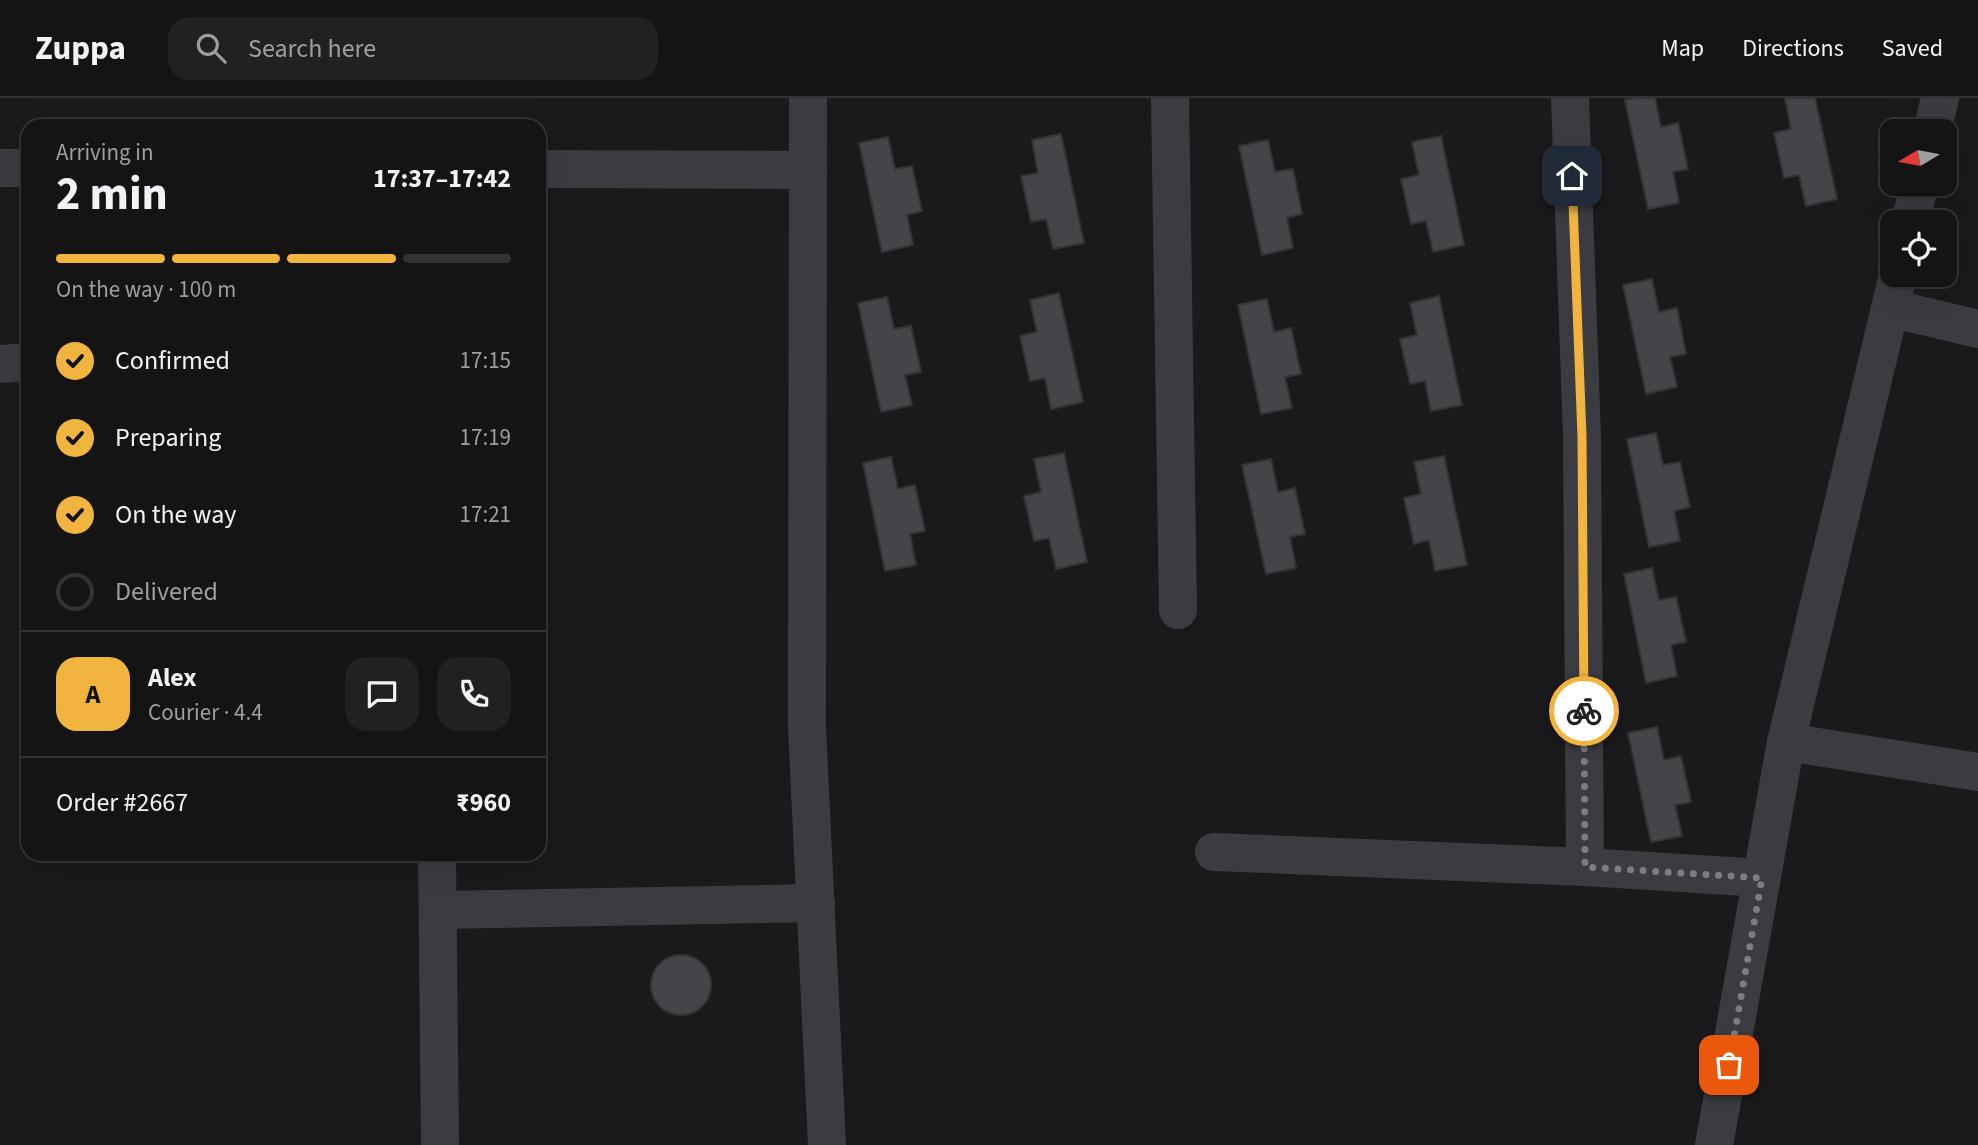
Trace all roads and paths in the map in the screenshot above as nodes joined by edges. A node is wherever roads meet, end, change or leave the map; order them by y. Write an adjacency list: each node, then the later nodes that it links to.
1 (808, 98): 9 (street)
2 (1170, 98): 14 (street)
3 (1570, 98): 19 (street)
4 (1940, 98): 5 (street)
5 (1935, 119)
6 (0, 168): 7 (street)
7 (21, 168)
8 (546, 169): 9 (street)
9 (808, 170): 21 (street)
10 (1894, 291): 11 (street); 15 (street)
11 (1978, 329)
12 (21, 362): 13 (street)
13 (0, 364)
14 (1178, 610)
15 (1786, 742): 16 (street); 20 (street)
16 (1978, 772)
17 (1214, 852): 19 (street)
18 (437, 861): 22 (street)
19 (1585, 867): 20 (street)
20 (1762, 878): 25 (street)
21 (816, 903): 22 (street); 24 (street)
22 (438, 910): 23 (street)
23 (440, 1145)
24 (827, 1145)
25 (1714, 1145)

